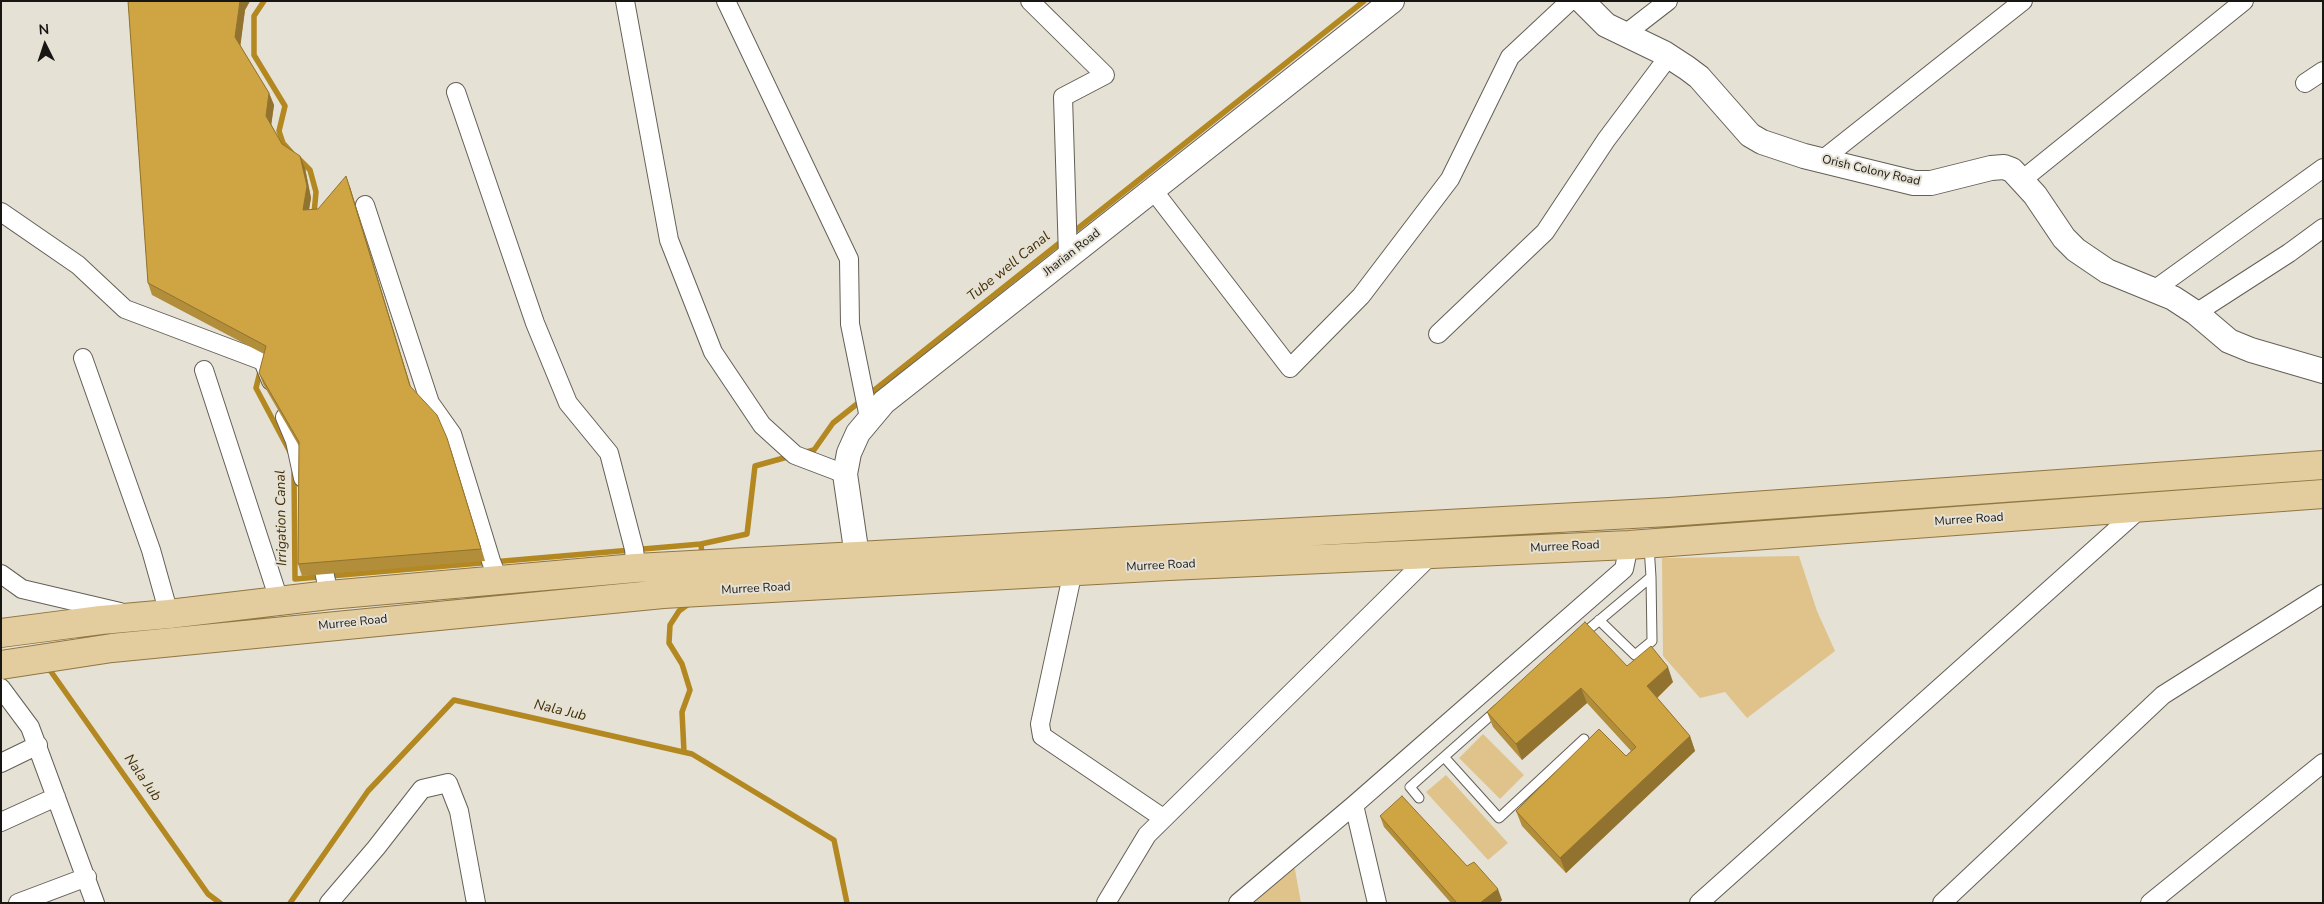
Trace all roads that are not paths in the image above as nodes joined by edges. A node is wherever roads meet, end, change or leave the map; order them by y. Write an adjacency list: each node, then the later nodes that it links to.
1 (625, 1): 31 (street)
2 (726, 1): 29 (street)
3 (1030, 1): 22 (street)
4 (1392, 1): 18 (street, Jharian Road)
5 (1570, 1): 18 (street)
6 (1582, 1): 10 (street, Orish Colony Road)
7 (1668, 1): 10 (street)
8 (2023, 1): 15 (street)
9 (2244, 1): 17 (street)
10 (1624, 35): 11 (street, Orish Colony Road)
11 (1669, 56): 15 (street, Orish Colony Road); 25 (street)
12 (2323, 70): 13 (street)
13 (2306, 83)
14 (456, 92): 42 (street)
15 (1822, 160): 17 (street, Orish Colony Road)
16 (2323, 168): 23 (street)
17 (2022, 180): 23 (street, Orish Colony Road)
18 (1153, 190): 22 (street, Jharian Road)
19 (365, 205): 46 (street)
20 (1, 212): 33 (street)
21 (2323, 228): 24 (street)
22 (1068, 257): 29 (street, Jharian Road)
23 (2154, 290): 24 (street, Orish Colony Road)
24 (2196, 313): 28 (street, Orish Colony Road)
25 (1438, 334)
26 (83, 358): 51 (street)
27 (204, 370): 50 (street)
28 (2323, 371)
29 (869, 418): 31 (street, Jharian Road)
30 (2323, 465): 34 (main road, Murree Road)
31 (845, 474): 41 (street, Jharian Road)
32 (2322, 495): 35 (main road, Murree Road)
33 (308, 499)
34 (1792, 503): 36 (main road); 39 (main road, Murree Road)
35 (2142, 508): 36 (main road, Murree Road); 78 (street)
36 (1794, 532): 38 (main road, Murree Road)
37 (317, 538): 49 (street)
38 (1639, 544): 40 (main road, Murree Road); 45 (lane); 67 (street)
39 (1168, 553): 40 (main road, Murree Road); 41 (main road, Murree Road); 43 (main road, Murree Road)
40 (1433, 553): 68 (street)
41 (857, 556): 42 (main road, Murree Road)
42 (648, 567): 46 (main road, Murree Road)
43 (1073, 571): 52 (main road, Murree Road); 68 (street)
44 (1, 574): 53 (street)
45 (1651, 577): 54 (lane); 54 (lane)
46 (498, 579): 47 (main road, Murree Road)
47 (434, 585): 49 (main road, Murree Road); 52 (main road)
48 (2323, 594): 79 (street)
49 (329, 595): 50 (main road, Murree Road)
50 (279, 600): 51 (main road, Murree Road)
51 (169, 614): 53 (main road, Murree Road)
52 (439, 614): 57 (main road, Murree Road)
53 (140, 617): 55 (main road, Murree Road)
54 (1599, 620): 56 (lane)
55 (1, 633)
56 (1577, 639)
57 (1, 665)
58 (1, 688): 61 (street)
59 (1503, 705): 62 (lane)
60 (1584, 739): 62 (lane)
61 (38, 745): 63 (street); 65 (street)
62 (1444, 757): 66 (lane)
63 (1, 763)
64 (2323, 763): 80 (street)
65 (56, 797): 69 (street); 70 (street)
66 (1420, 798)
67 (1354, 805): 76 (street); 77 (street)
68 (1163, 818): 75 (street)
69 (1, 822)
70 (87, 877): 71 (street); 72 (street)
71 (18, 903)
72 (95, 903)
73 (329, 903): 74 (street)
74 (476, 903)
75 (1106, 903)
76 (1238, 903)
77 (1377, 903)
78 (1699, 903)
79 (1942, 903)
80 (2150, 903)

